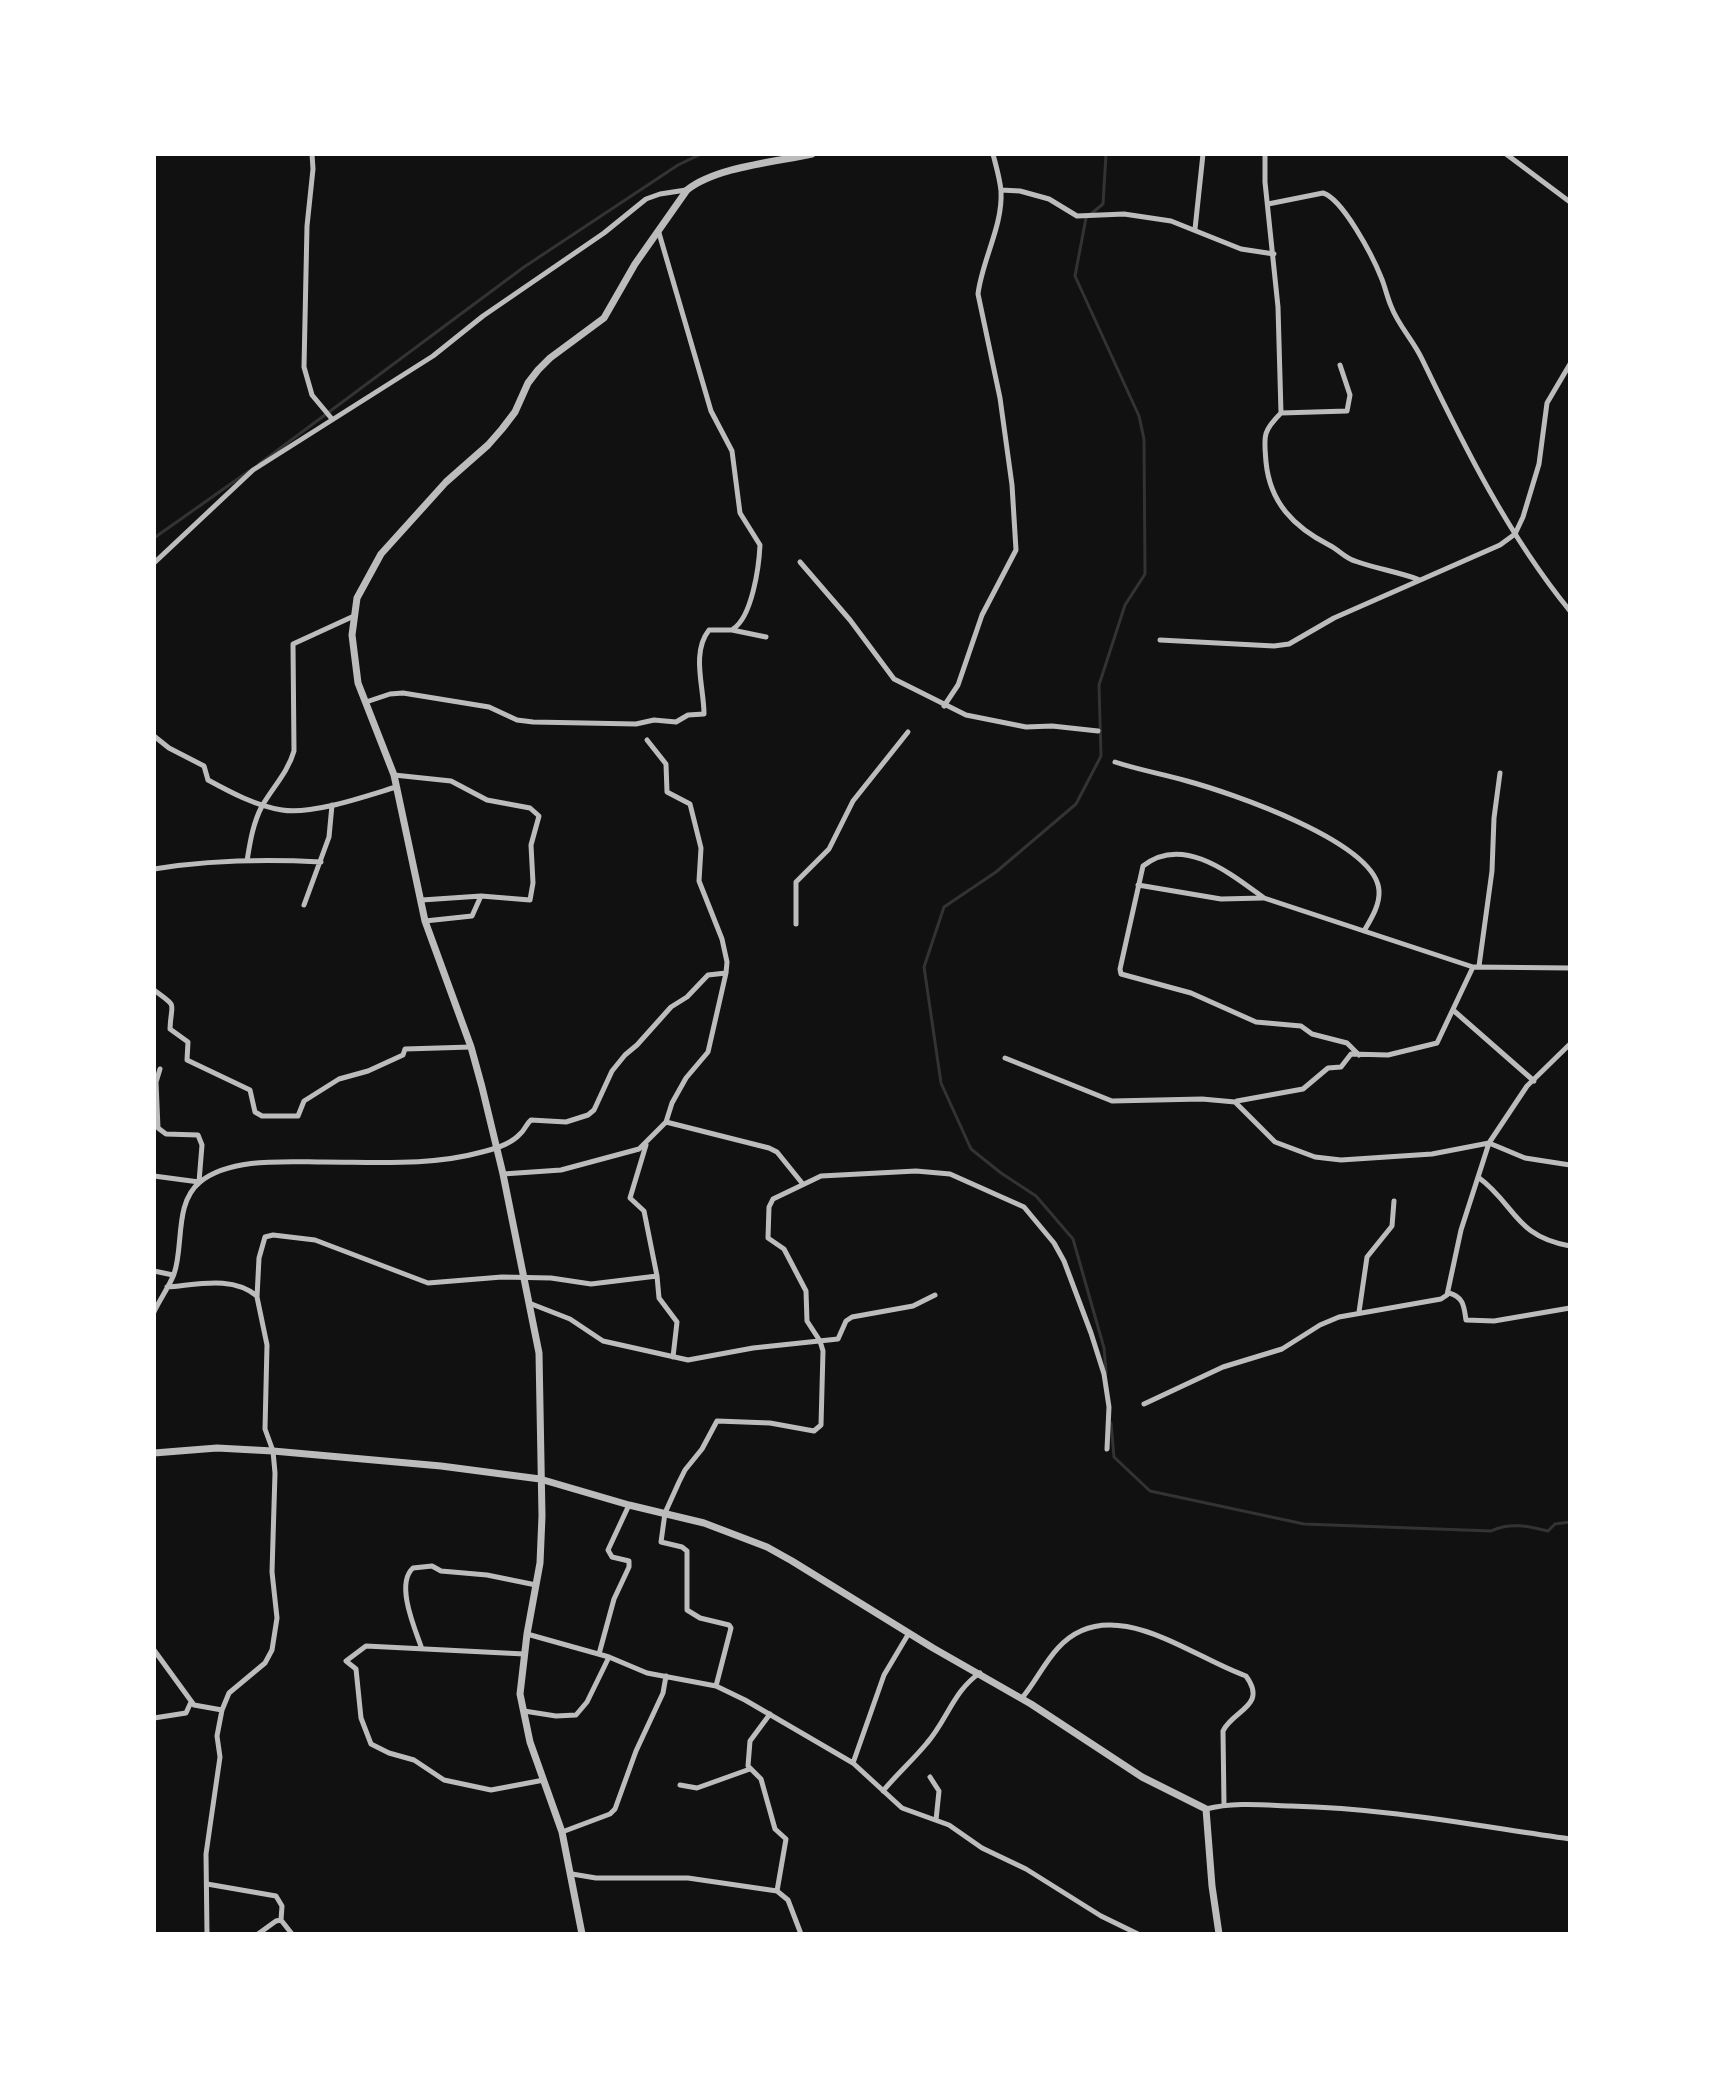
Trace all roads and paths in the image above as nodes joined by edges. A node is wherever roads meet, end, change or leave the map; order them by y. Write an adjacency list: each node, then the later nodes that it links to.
1 (312, 154): 17 (street)
2 (812, 154): 7 (street)
3 (993, 154): 8 (street)
4 (1203, 154): 11 (street)
5 (1265, 154): 10 (street)
6 (1506, 154): 9 (street)
7 (687, 190): 12 (street); 17 (street)
8 (1001, 190): 11 (street); 28 (street)
9 (1570, 202)
10 (1268, 204): 13 (street); 18 (street)
11 (1195, 229): 13 (street)
12 (659, 233): 23 (street); 24 (street)
13 (1274, 254): 16 (street)
14 (1570, 364): 18 (street)
15 (1340, 365): 16 (street)
16 (1281, 413): 21 (street)
17 (332, 419): 20 (street)
18 (1515, 534): 21 (street); 22 (street)
19 (800, 562): 28 (street)
20 (154, 563)
21 (1420, 580): 26 (street)
22 (1570, 611)
23 (355, 616): 27 (street); 37 (street)
24 (732, 630): 25 (street); 27 (street)
25 (766, 637)
26 (1160, 640)
27 (365, 702): 35 (street)
28 (944, 706): 29 (street)
29 (1098, 731)
30 (908, 732): 48 (street)
31 (154, 736): 37 (street)
32 (647, 740): 52 (street)
33 (1115, 762): 49 (street)
34 (1500, 773): 50 (street)
35 (394, 775): 36 (street); 43 (street)
36 (396, 787): 38 (street); 45 (street)
37 (263, 805): 38 (street); 39 (street)
38 (332, 805): 40 (street)
39 (247, 861): 40 (street); 41 (street)
40 (321, 862): 46 (street)
41 (154, 869)
42 (1138, 885): 44 (street); 44 (street); 57 (street)
43 (481, 896): 45 (street); 47 (street)
44 (1264, 898): 49 (street)
45 (422, 900): 47 (street)
46 (304, 905)
47 (425, 921): 56 (street)
48 (796, 924)
49 (1364, 931): 50 (street)
50 (1476, 967): 51 (street); 54 (street)
51 (1570, 968)
52 (726, 973): 62 (street); 65 (street)
53 (154, 990): 56 (street)
54 (1453, 1010): 57 (street); 60 (street)
55 (1570, 1044): 60 (street)
56 (471, 1047): 65 (street)
57 (1359, 1055): 61 (street)
58 (1005, 1058): 61 (street)
59 (160, 1069): 70 (street)
60 (1534, 1081): 63 (street)
61 (1235, 1102): 63 (street)
62 (666, 1122): 64 (street); 71 (street)
63 (1489, 1143): 66 (street); 69 (street)
64 (646, 1144): 67 (street); 76 (street)
65 (496, 1148): 67 (street); 70 (street)
66 (1570, 1165)
67 (503, 1174): 77 (street)
68 (154, 1176): 70 (street)
69 (1478, 1177): 73 (street); 79 (street)
70 (199, 1182): 75 (street)
71 (802, 1183): 86 (street); 89 (street)
72 (1394, 1201): 85 (street)
73 (1570, 1246)
74 (154, 1271): 75 (street)
75 (173, 1275): 78 (street)
76 (657, 1276): 77 (street); 87 (street)
77 (523, 1277): 81 (street); 82 (street)
78 (167, 1287): 81 (street); 84 (street)
79 (1449, 1293): 83 (street); 85 (street)
80 (935, 1295): 86 (street)
81 (257, 1297): 90 (street)
82 (529, 1303): 87 (street); 92 (street)
83 (1570, 1308)
84 (154, 1312)
85 (1359, 1312): 88 (street)
86 (820, 1341): 87 (street); 94 (street)
87 (673, 1357)
88 (1144, 1404)
89 (1107, 1449)
90 (273, 1451): 91 (street); 92 (street); 108 (street)
91 (154, 1453)
92 (540, 1479): 93 (street); 95 (street)
93 (629, 1505): 94 (street); 101 (street)
94 (665, 1513): 96 (street); 105 (street)
95 (536, 1585): 97 (street); 98 (street)
96 (909, 1633): 103 (street); 112 (street)
97 (527, 1634): 100 (street); 101 (street)
98 (422, 1649): 100 (street); 115 (street)
99 (154, 1650): 107 (street)
100 (524, 1654): 109 (street)
101 (599, 1654): 102 (street)
102 (609, 1657): 104 (street); 109 (street)
103 (980, 1673): 106 (street); 117 (street)
104 (666, 1676): 105 (street); 121 (street)
105 (716, 1686): 110 (street)
106 (1022, 1698): 118 (street); 119 (street)
107 (191, 1702): 108 (street); 111 (street)
108 (222, 1710): 124 (street)
109 (524, 1711): 115 (street)
110 (770, 1714): 112 (street); 113 (street)
111 (154, 1718)
112 (853, 1763): 117 (street)
113 (750, 1769): 116 (street); 125 (street)
114 (930, 1777): 120 (street)
115 (544, 1780): 121 (street)
116 (680, 1785)
117 (883, 1791): 120 (street)
118 (1224, 1805): 119 (street); 122 (street)
119 (1206, 1809): 133 (street)
120 (936, 1820): 132 (street)
121 (562, 1832): 123 (street)
122 (1570, 1839)
123 (572, 1874): 125 (street); 130 (street)
124 (207, 1884): 126 (street); 127 (street)
125 (777, 1891): 131 (street)
126 (281, 1920): 128 (street); 129 (street)
127 (207, 1934)
128 (258, 1934)
129 (292, 1934)
130 (582, 1934)
131 (801, 1934)
132 (1138, 1934)
133 (1219, 1934)

